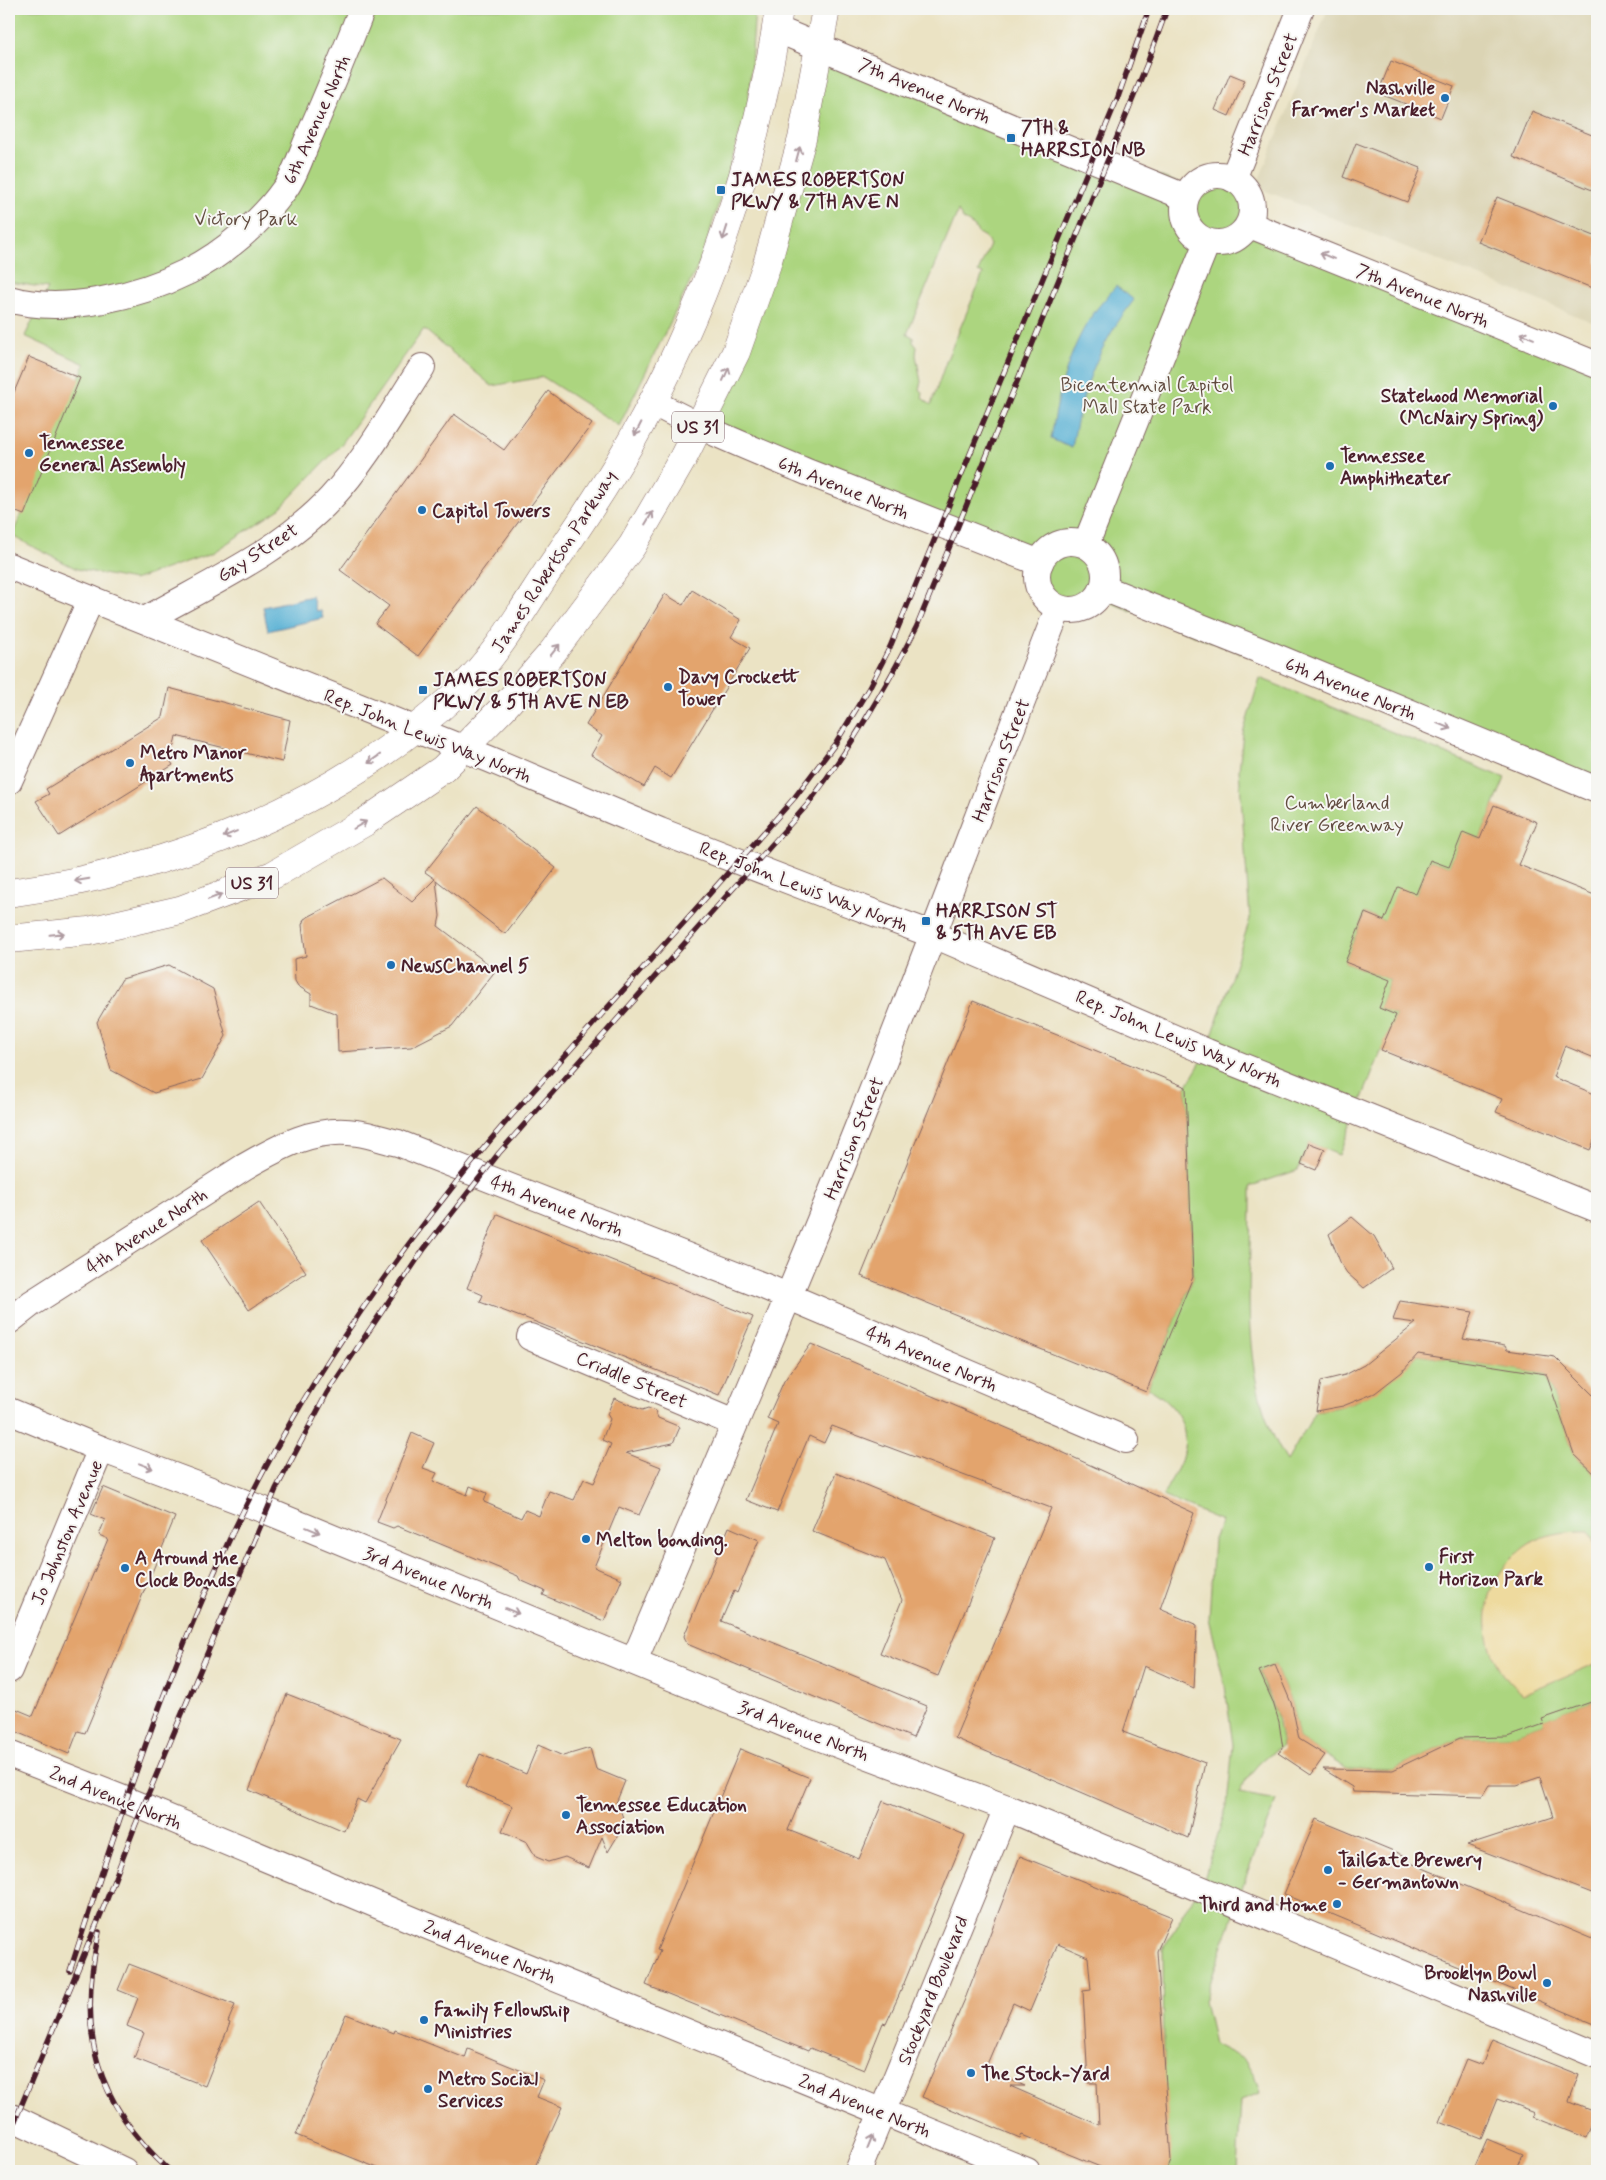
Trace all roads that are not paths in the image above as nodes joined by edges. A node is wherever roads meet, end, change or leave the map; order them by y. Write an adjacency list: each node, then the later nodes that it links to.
1 (362, 9): 10 (street, 6th Avenue North)
2 (826, 9): 5 (main road, US 31)
3 (1301, 9): 6 (street, Harrison Street)
4 (778, 19): 5 (street, 7th Avenue North); 13 (main road, James Robertson Parkway / US 31, one-way to 13)
5 (821, 46): 7 (street, 7th Avenue North); 14 (main road, US 31, one-way to 5)
6 (1233, 179): 7 (street); 8 (street)
7 (1185, 198): 9 (street)
8 (1250, 225): 9 (street); 11 (street, 7th Avenue North, one-way to 8)
9 (1208, 242): 15 (street)
10 (9, 299)
11 (1597, 365)
12 (422, 367): 21 (street, Gay Street)
13 (652, 402): 14 (street, 6th Avenue North); 22 (main road, James Robertson Parkway / US 31, one-way to 22)
14 (699, 427): 16 (street, 6th Avenue North); 23 (main road, US 31, one-way to 14)
15 (1086, 544): 16 (street); 18 (street)
16 (1040, 563): 20 (street)
17 (9, 566): 19 (street, Rep. John Lewis Way North)
18 (1103, 588): 20 (street); 25 (street, 6th Avenue North, one-way to 25)
19 (91, 599): 21 (street, Rep. John Lewis Way North); 24 (street)
20 (1058, 609): 27 (street, Harrison Street)
21 (145, 620): 22 (street, Rep. John Lewis Way North)
22 (413, 730): 23 (street, Rep. John Lewis Way North); 26 (main road, James Robertson Parkway / US 31, one-way to 26)
23 (462, 750): 27 (street, Rep. John Lewis Way North); 28 (main road, US 31, one-way to 23)
24 (9, 781)
25 (1597, 790)
26 (9, 893)
27 (934, 935): 29 (street, Rep. John Lewis Way North); 30 (street, Harrison Street)
28 (9, 939)
29 (1597, 1209)
30 (789, 1297): 31 (street, 4th Avenue North); 36 (street, Harrison Street); 37 (street, 4th Avenue North)
31 (32, 1303): 32 (street); 33 (street, 4th Avenue North)
32 (9, 1315)
33 (9, 1321)
34 (530, 1337): 36 (street, Criddle Street)
35 (9, 1411): 38 (street, 3rd Avenue North)
36 (734, 1423): 39 (street, Harrison Street)
37 (1126, 1440)
38 (101, 1449): 39 (street, 3rd Avenue North, one-way to 39); 40 (street, Jo Johnston Avenue)
39 (634, 1662): 42 (street, 3rd Avenue North)
40 (9, 1670)
41 (9, 1754): 44 (street, 2nd Avenue North)
42 (1007, 1808): 43 (street, 3rd Avenue North); 44 (street, Stockyard Boulevard)
43 (1597, 2055)
44 (882, 2112): 47 (street, Stockyard Boulevard, one-way to 44); 48 (street, 2nd Avenue North)
45 (9, 2116): 46 (street)
46 (124, 2171)
47 (858, 2171)
48 (1027, 2171)

